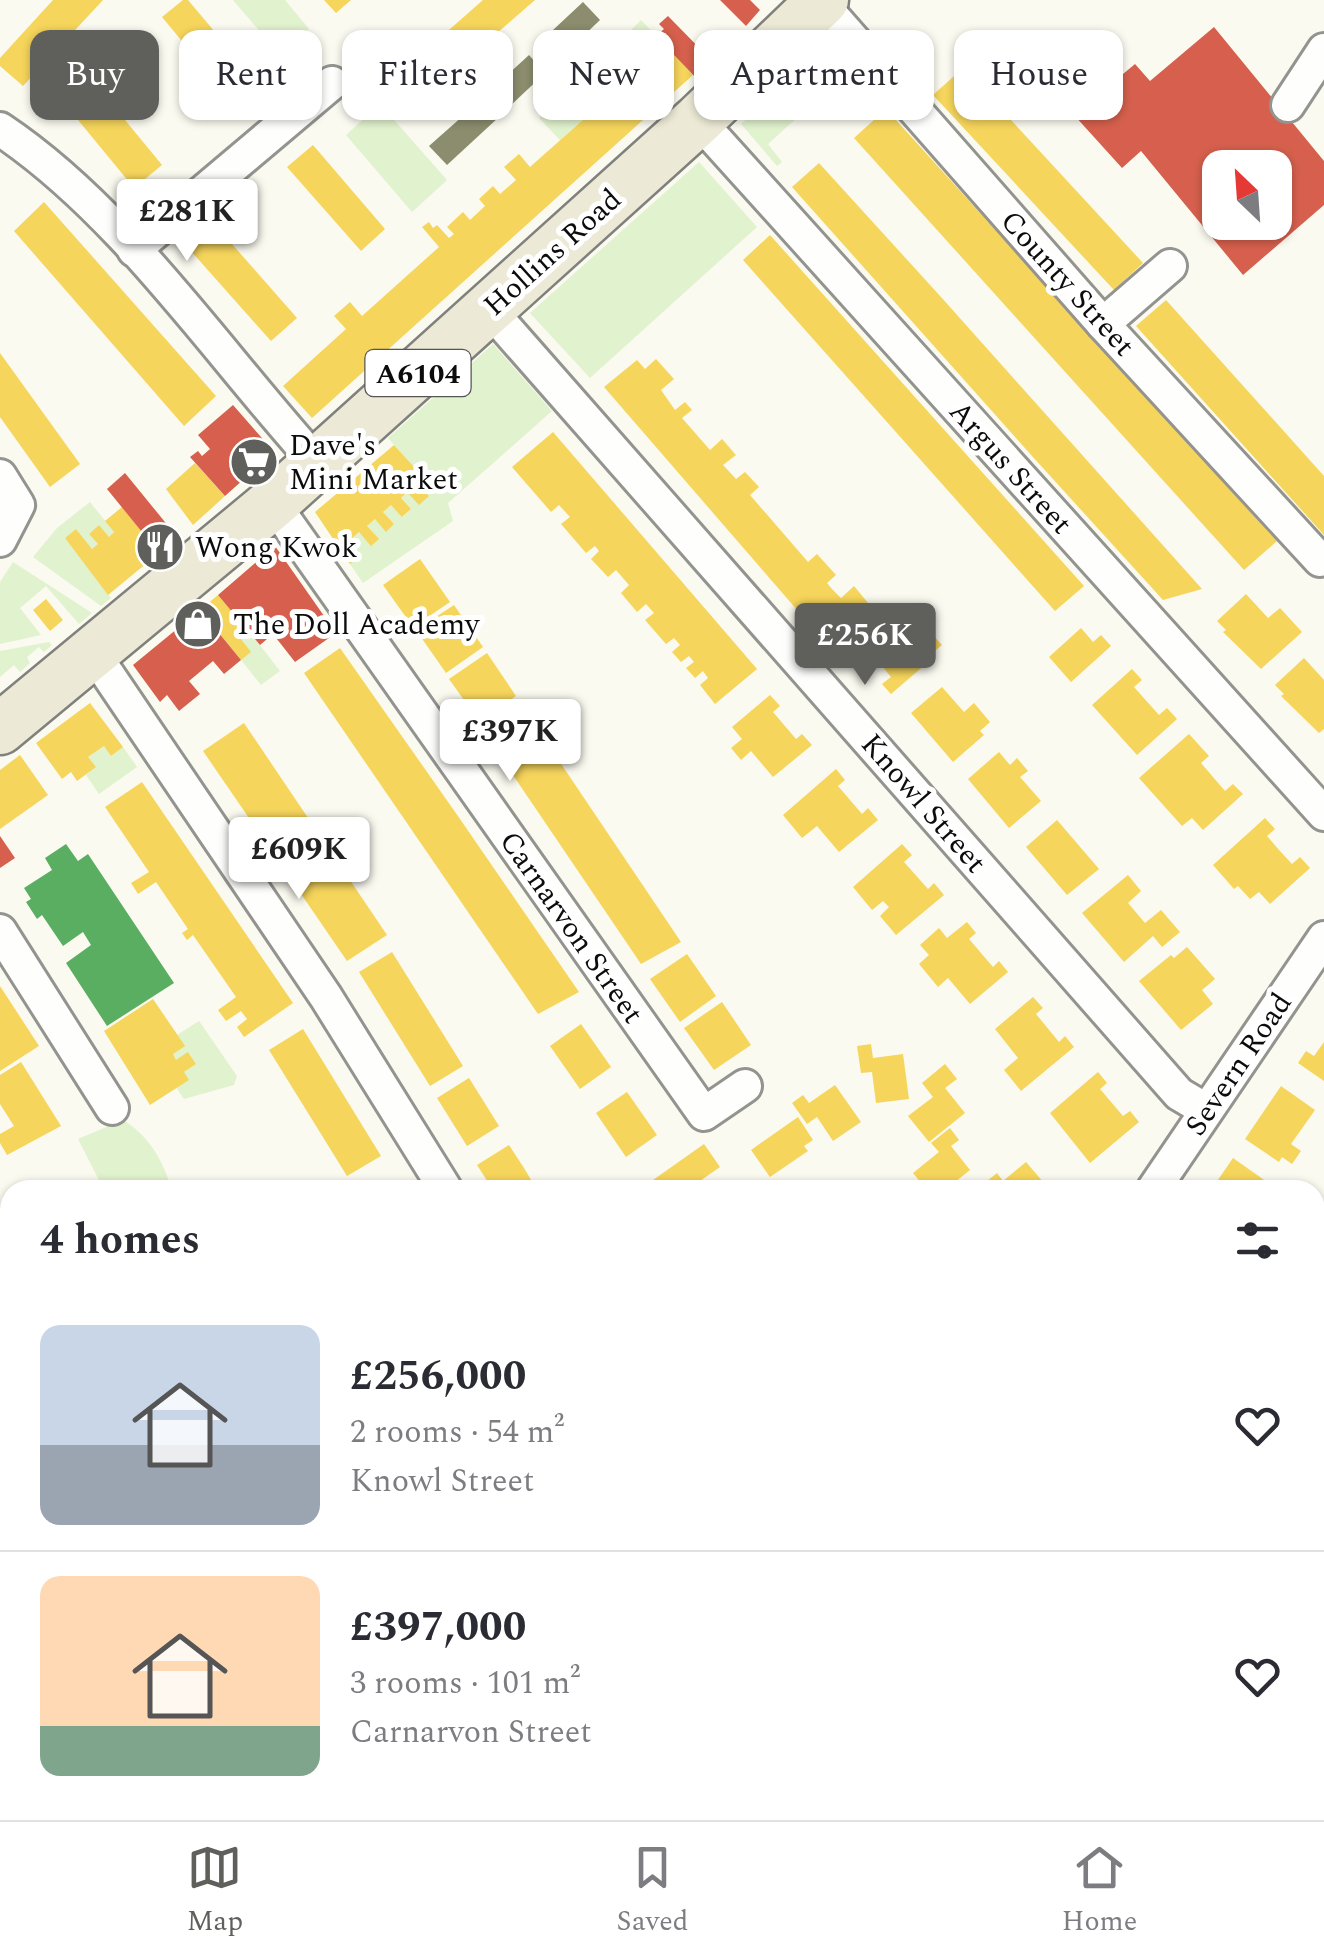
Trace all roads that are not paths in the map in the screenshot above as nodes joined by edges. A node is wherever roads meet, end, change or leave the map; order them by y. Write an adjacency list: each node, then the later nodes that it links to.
1 (821, 1): 2 (main road, Hollins Road / A6104); 11 (street, County Street)
2 (791, 30)
3 (1324, 50): 5 (street)
4 (332, 83): 8 (street)
5 (1288, 105)
6 (698, 120): 10 (main road, Hollins Road / A6104); 19 (street, Argus Street)
7 (0, 128): 8 (street)
8 (134, 250): 12 (street)
9 (1170, 266): 11 (street)
10 (489, 309): 12 (main road, Hollins Road / A6104); 24 (street, Knowl Street)
11 (1103, 324): 16 (street, County Street)
12 (317, 463): 14 (main road, Hollins Road / A6104)
13 (0, 476): 15 (street)
14 (273, 503): 17 (main road, Hollins Road / A6104); 22 (street, Carnarvon Street)
15 (0, 540)
16 (1320, 560)
17 (94, 654): 18 (main road, Hollins Road / A6104); 25 (street)
18 (0, 730)
19 (1324, 814)
20 (0, 931): 23 (street)
21 (1324, 938): 24 (street, Severn Road)
22 (746, 1086)
23 (112, 1108)
24 (1206, 1110): 26 (street, Severn Road)
25 (440, 1180)
26 (1160, 1180)

